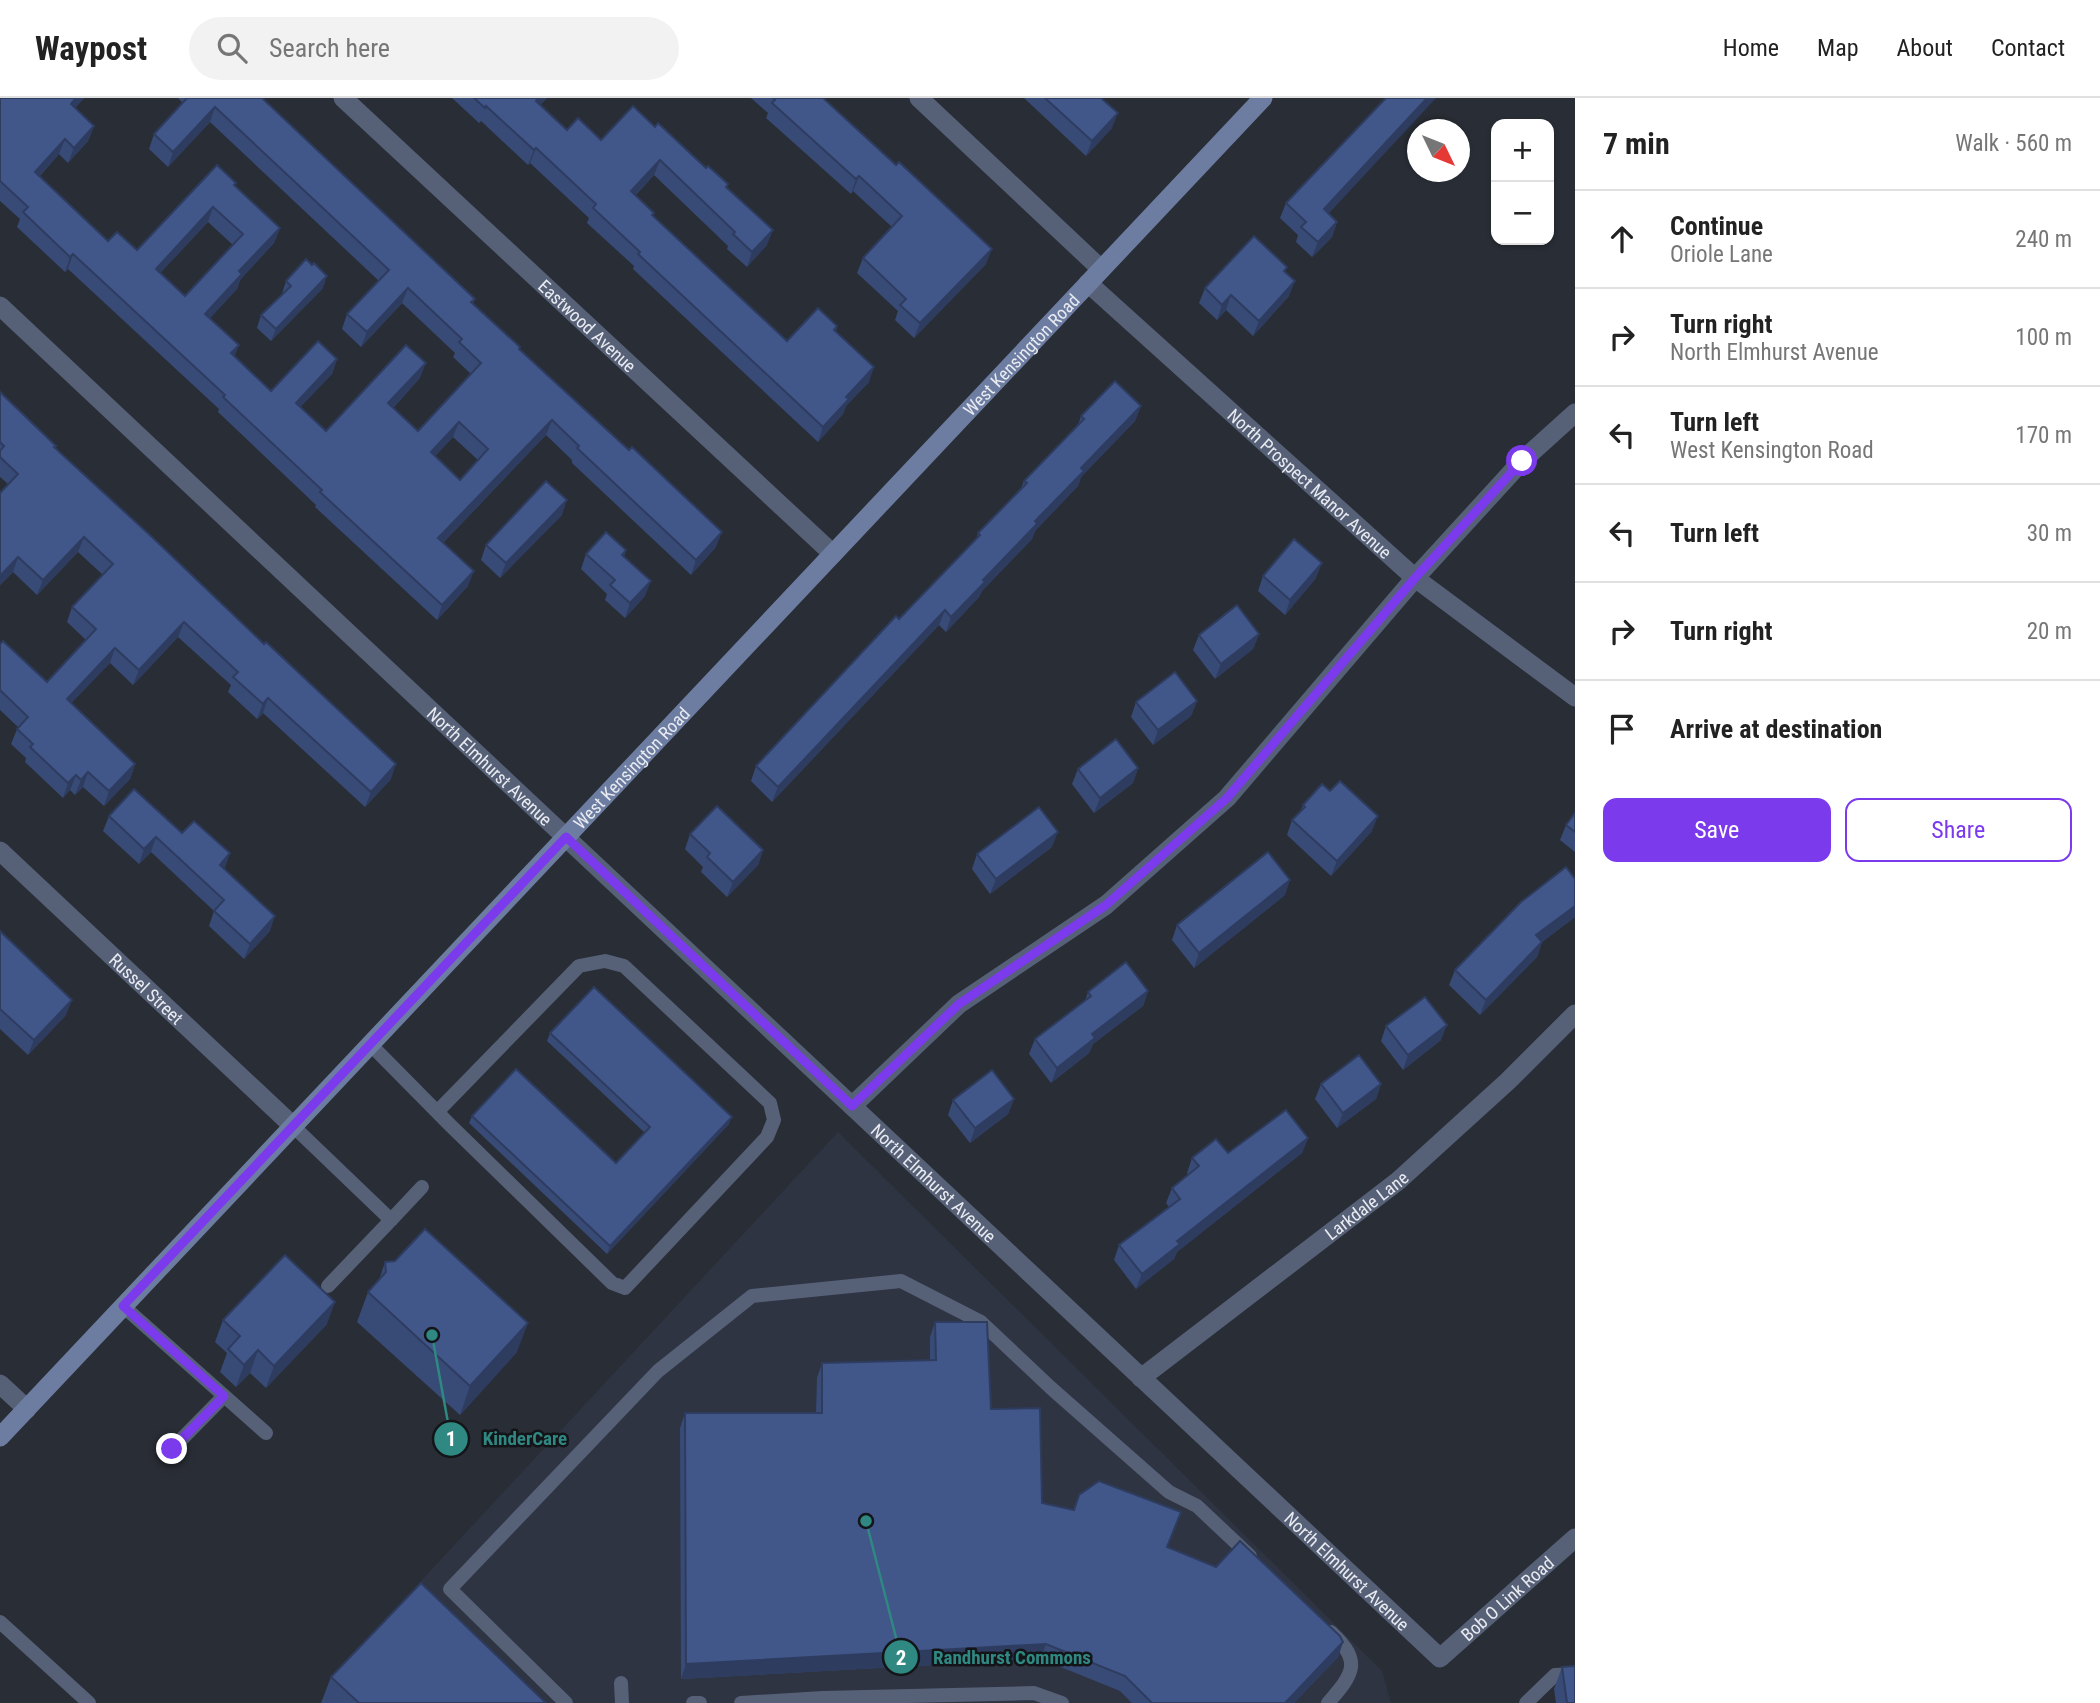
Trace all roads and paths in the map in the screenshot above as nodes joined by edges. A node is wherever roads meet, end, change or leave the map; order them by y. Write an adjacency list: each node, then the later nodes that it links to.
1 (343, 98): 7 (street, Eastwood Avenue)
2 (919, 98): 4 (street, North Prospect Manor Avenue)
3 (1263, 98): 4 (main road, West Kensington Road)
4 (1095, 276): 7 (main road, West Kensington Road); 8 (street, North Prospect Manor Avenue)
5 (0, 306): 10 (street, North Elmhurst Avenue)
6 (1575, 413): 8 (street)
7 (833, 554): 10 (main road, West Kensington Road)
8 (1415, 578): 9 (street, North Prospect Manor Avenue); 14 (street)
9 (1575, 697)
10 (566, 837): 13 (main road, West Kensington Road); 14 (street, North Elmhurst Avenue)
11 (0, 851): 16 (street, Russel Street)
12 (1575, 1014): 21 (street, Larkdale Lane)
13 (370, 1044): 15 (lane); 16 (main road, West Kensington Road)
14 (852, 1106): 21 (street, North Elmhurst Avenue)
15 (437, 1112): 15 (lane)
16 (293, 1126): 18 (lane); 20 (main road, West Kensington Road)
17 (422, 1187): 18 (lane)
18 (391, 1220): 19 (lane)
19 (328, 1286)
20 (123, 1306): 23 (lane); 24 (main road, West Kensington Road)
21 (1141, 1378): 32 (street, North Elmhurst Avenue)
22 (0, 1384): 24 (street)
23 (224, 1396): 25 (lane); 27 (lane)
24 (27, 1409): 26 (main road, West Kensington Road)
25 (266, 1433)
26 (0, 1437)
27 (172, 1449)
28 (1575, 1538): 32 (street, Bob O Link Road)
29 (1258, 1563): 36 (lane)
30 (1319, 1621): 42 (lane)
31 (0, 1622): 35 (lane)
32 (1440, 1658)
33 (1575, 1674): 43 (lane)
34 (621, 1683): 37 (lane)
35 (89, 1703)
36 (566, 1703)
37 (622, 1703)
38 (693, 1703): 39 (lane)
39 (700, 1703)
40 (741, 1703): 41 (lane)
41 (1062, 1703)
42 (1328, 1703)
43 (1526, 1703)

